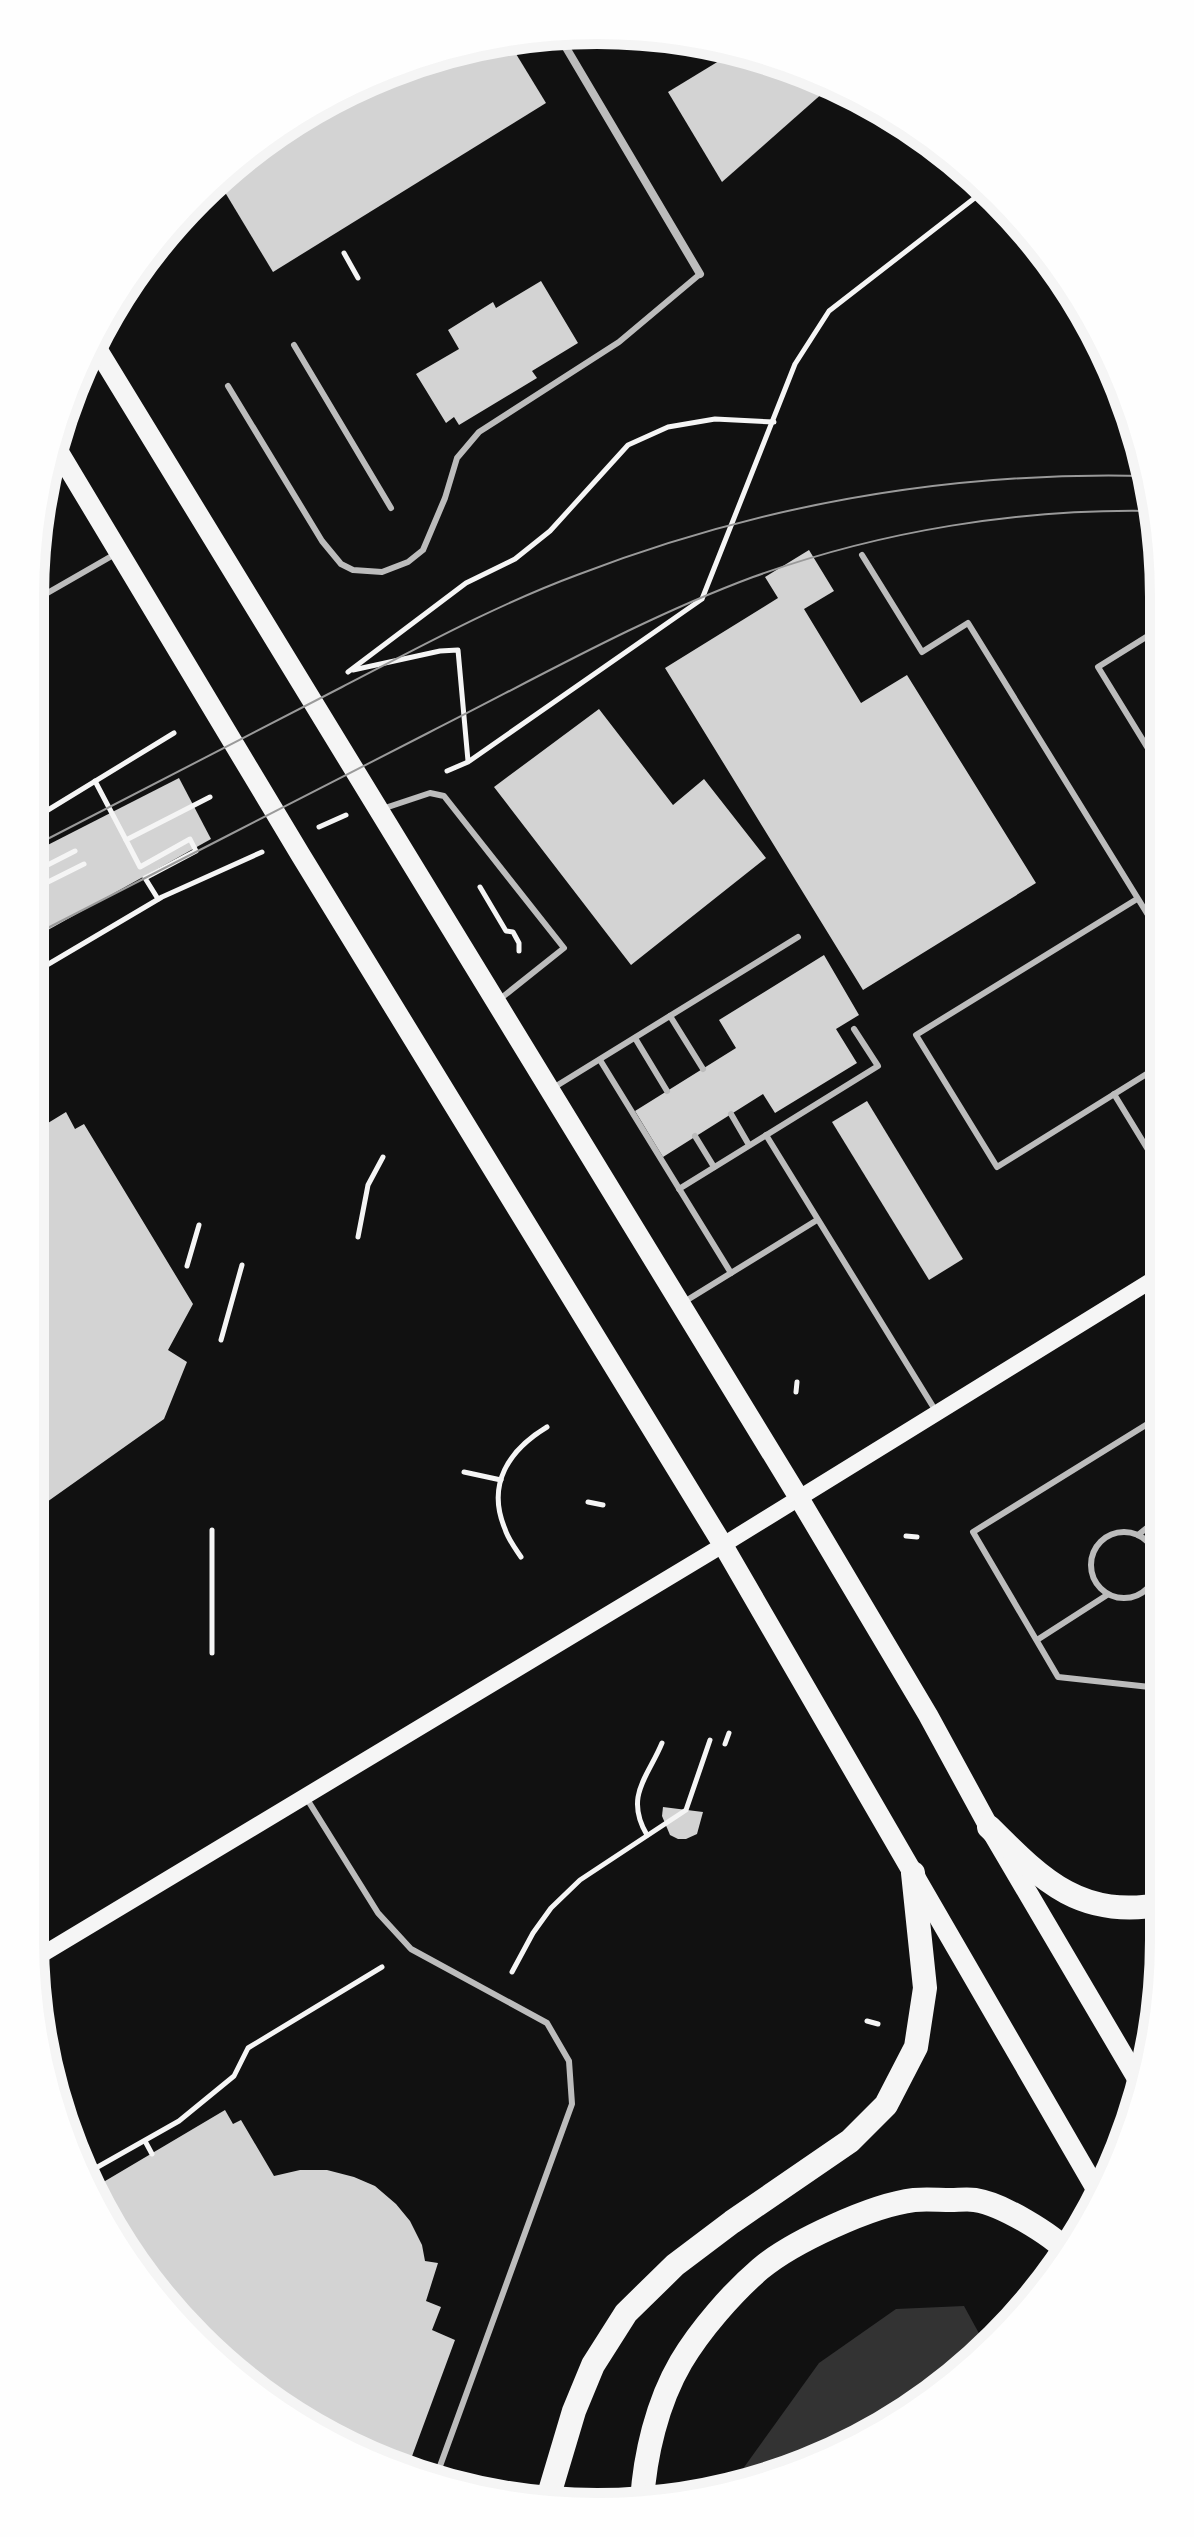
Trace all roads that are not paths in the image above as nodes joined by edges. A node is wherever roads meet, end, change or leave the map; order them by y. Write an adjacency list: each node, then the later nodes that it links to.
1 (564, 45): 2 (street)
2 (700, 274): 5 (lane)
3 (294, 345): 7 (lane)
4 (100, 354): 13 (main road)
5 (228, 386)
6 (62, 458): 8 (main road)
7 (391, 508)
8 (119, 552): 10 (lane); 43 (main road)
9 (862, 555): 14 (lane)
10 (44, 595)
11 (1150, 635): 12 (lane)
12 (1150, 752)
13 (378, 810): 17 (main road); 17 (lane)
14 (1137, 899): 15 (lane); 26 (lane)
15 (1150, 919)
16 (798, 937): 18 (lane)
17 (497, 1002): 24 (main road)
18 (670, 1016): 20 (lane); 22 (lane)
19 (854, 1029): 28 (lane)
20 (635, 1038): 21 (lane); 25 (lane)
21 (600, 1060): 24 (lane); 33 (lane)
22 (703, 1069)
23 (1150, 1072): 26 (lane)
24 (550, 1090): 37 (main road)
25 (667, 1091)
26 (1114, 1094): 31 (lane)
27 (731, 1114): 30 (lane)
28 (766, 1135): 30 (lane); 34 (lane)
29 (695, 1136): 32 (lane)
30 (749, 1145): 32 (lane)
31 (1150, 1153)
32 (714, 1167): 33 (lane)
33 (679, 1189): 35 (lane)
34 (817, 1220): 35 (lane); 38 (lane)
35 (731, 1273): 37 (lane)
36 (1150, 1281): 38 (main road)
37 (681, 1304): 40 (main road)
38 (937, 1413): 40 (main road)
39 (1150, 1422): 47 (lane)
40 (799, 1498): 43 (main road); 50 (main road)
41 (1150, 1525): 42 (lane)
42 (1138, 1535): 44 (lane); 46 (lane)
43 (723, 1545): 49 (main road); 51 (main road)
44 (1150, 1546)
45 (1150, 1586): 46 (lane)
46 (1107, 1595): 47 (lane)
47 (1037, 1640): 48 (lane)
48 (1150, 1687)
49 (305, 1796): 53 (main road); 57 (lane)
50 (989, 1827): 52 (highway); 54 (main road)
51 (913, 1873): 55 (main road); 58 (highway)
52 (1150, 1905)
53 (44, 1953)
54 (1133, 2072)
55 (1093, 2184)
56 (1060, 2243): 59 (highway)
57 (439, 2470)
58 (550, 2491)
59 (643, 2491)

